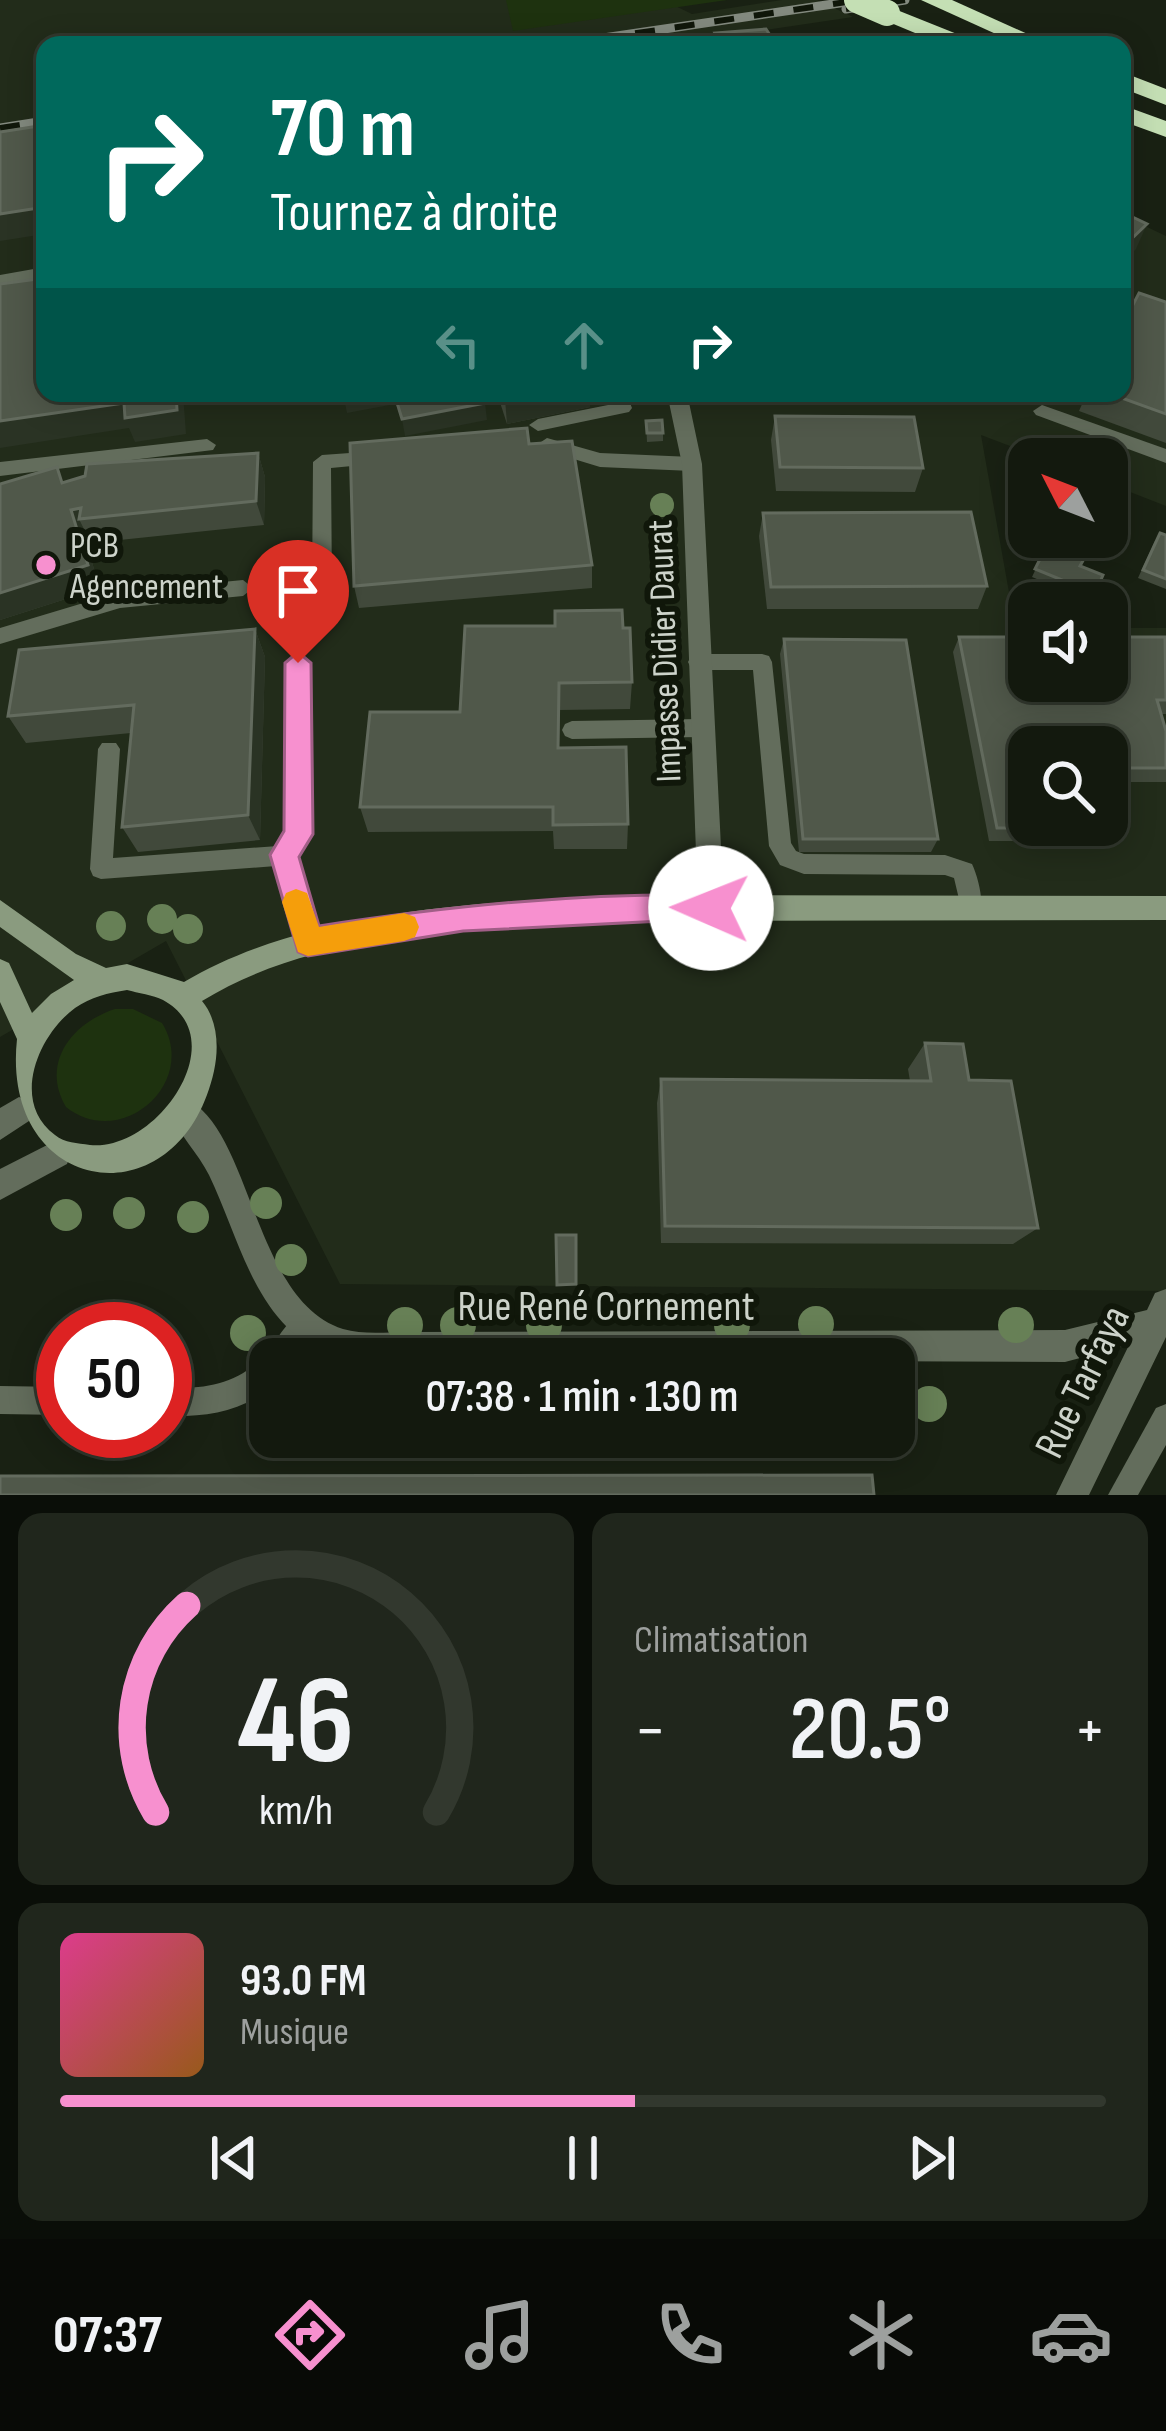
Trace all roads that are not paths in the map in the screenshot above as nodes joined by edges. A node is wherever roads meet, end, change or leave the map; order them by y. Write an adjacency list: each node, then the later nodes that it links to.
1 (857, 0): 3 (highway, bridge)
2 (938, 3): 4 (highway)
3 (942, 36)
4 (1018, 36)
5 (1131, 83): 6 (highway)
6 (1166, 98)
7 (1131, 116): 8 (highway)
8 (1166, 130)
9 (36, 274): 10 (lane)
10 (0, 280)
11 (621, 402): 14 (lane)
12 (679, 402): 19 (street, Impasse Didier Daurat)
13 (1042, 411): 17 (lane)
14 (538, 425)
15 (207, 445): 20 (lane)
16 (527, 446): 19 (lane)
17 (1166, 456)
18 (390, 457): 22 (lane)
19 (692, 464): 24 (street, Impasse Didier Daurat)
20 (0, 469)
21 (243, 588): 23 (lane)
22 (322, 591)
23 (0, 636)
24 (698, 662): 26 (street, Impasse Didier Daurat); 32 (lane)
25 (298, 663): 29 (lane)
26 (700, 728): 27 (lane); 30 (street, Impasse Didier Daurat)
27 (572, 730)
28 (109, 749): 29 (lane)
29 (284, 855): 36 (lane)
30 (711, 908): 32 (main road); 36 (main road)
31 (1166, 908): 33 (main road)
32 (970, 909): 33 (main road)
33 (1100, 911): 35 (main road)
34 (0, 912): 38 (main road)
35 (1166, 925)
36 (308, 942): 39 (main road)
37 (0, 972): 40 (main road)
38 (104, 981): 39 (main road); 40 (main road)
39 (184, 998): 41 (main road)
40 (30, 1038): 42 (main road)
41 (184, 1112): 43 (main road); 46 (street)
42 (10, 1119): 43 (main road)
43 (57, 1154): 44 (street)
44 (0, 1185)
45 (1161, 1314): 46 (street, Rue René Cornement); 53 (street, Rue Tarfaya)
46 (305, 1325): 47 (lane)
47 (295, 1338)
48 (249, 1388): 51 (lane)
49 (0, 1400): 50 (lane)
50 (36, 1401)
51 (192, 1401)
52 (1166, 1418): 54 (lane)
53 (1072, 1495)
54 (1121, 1495)

